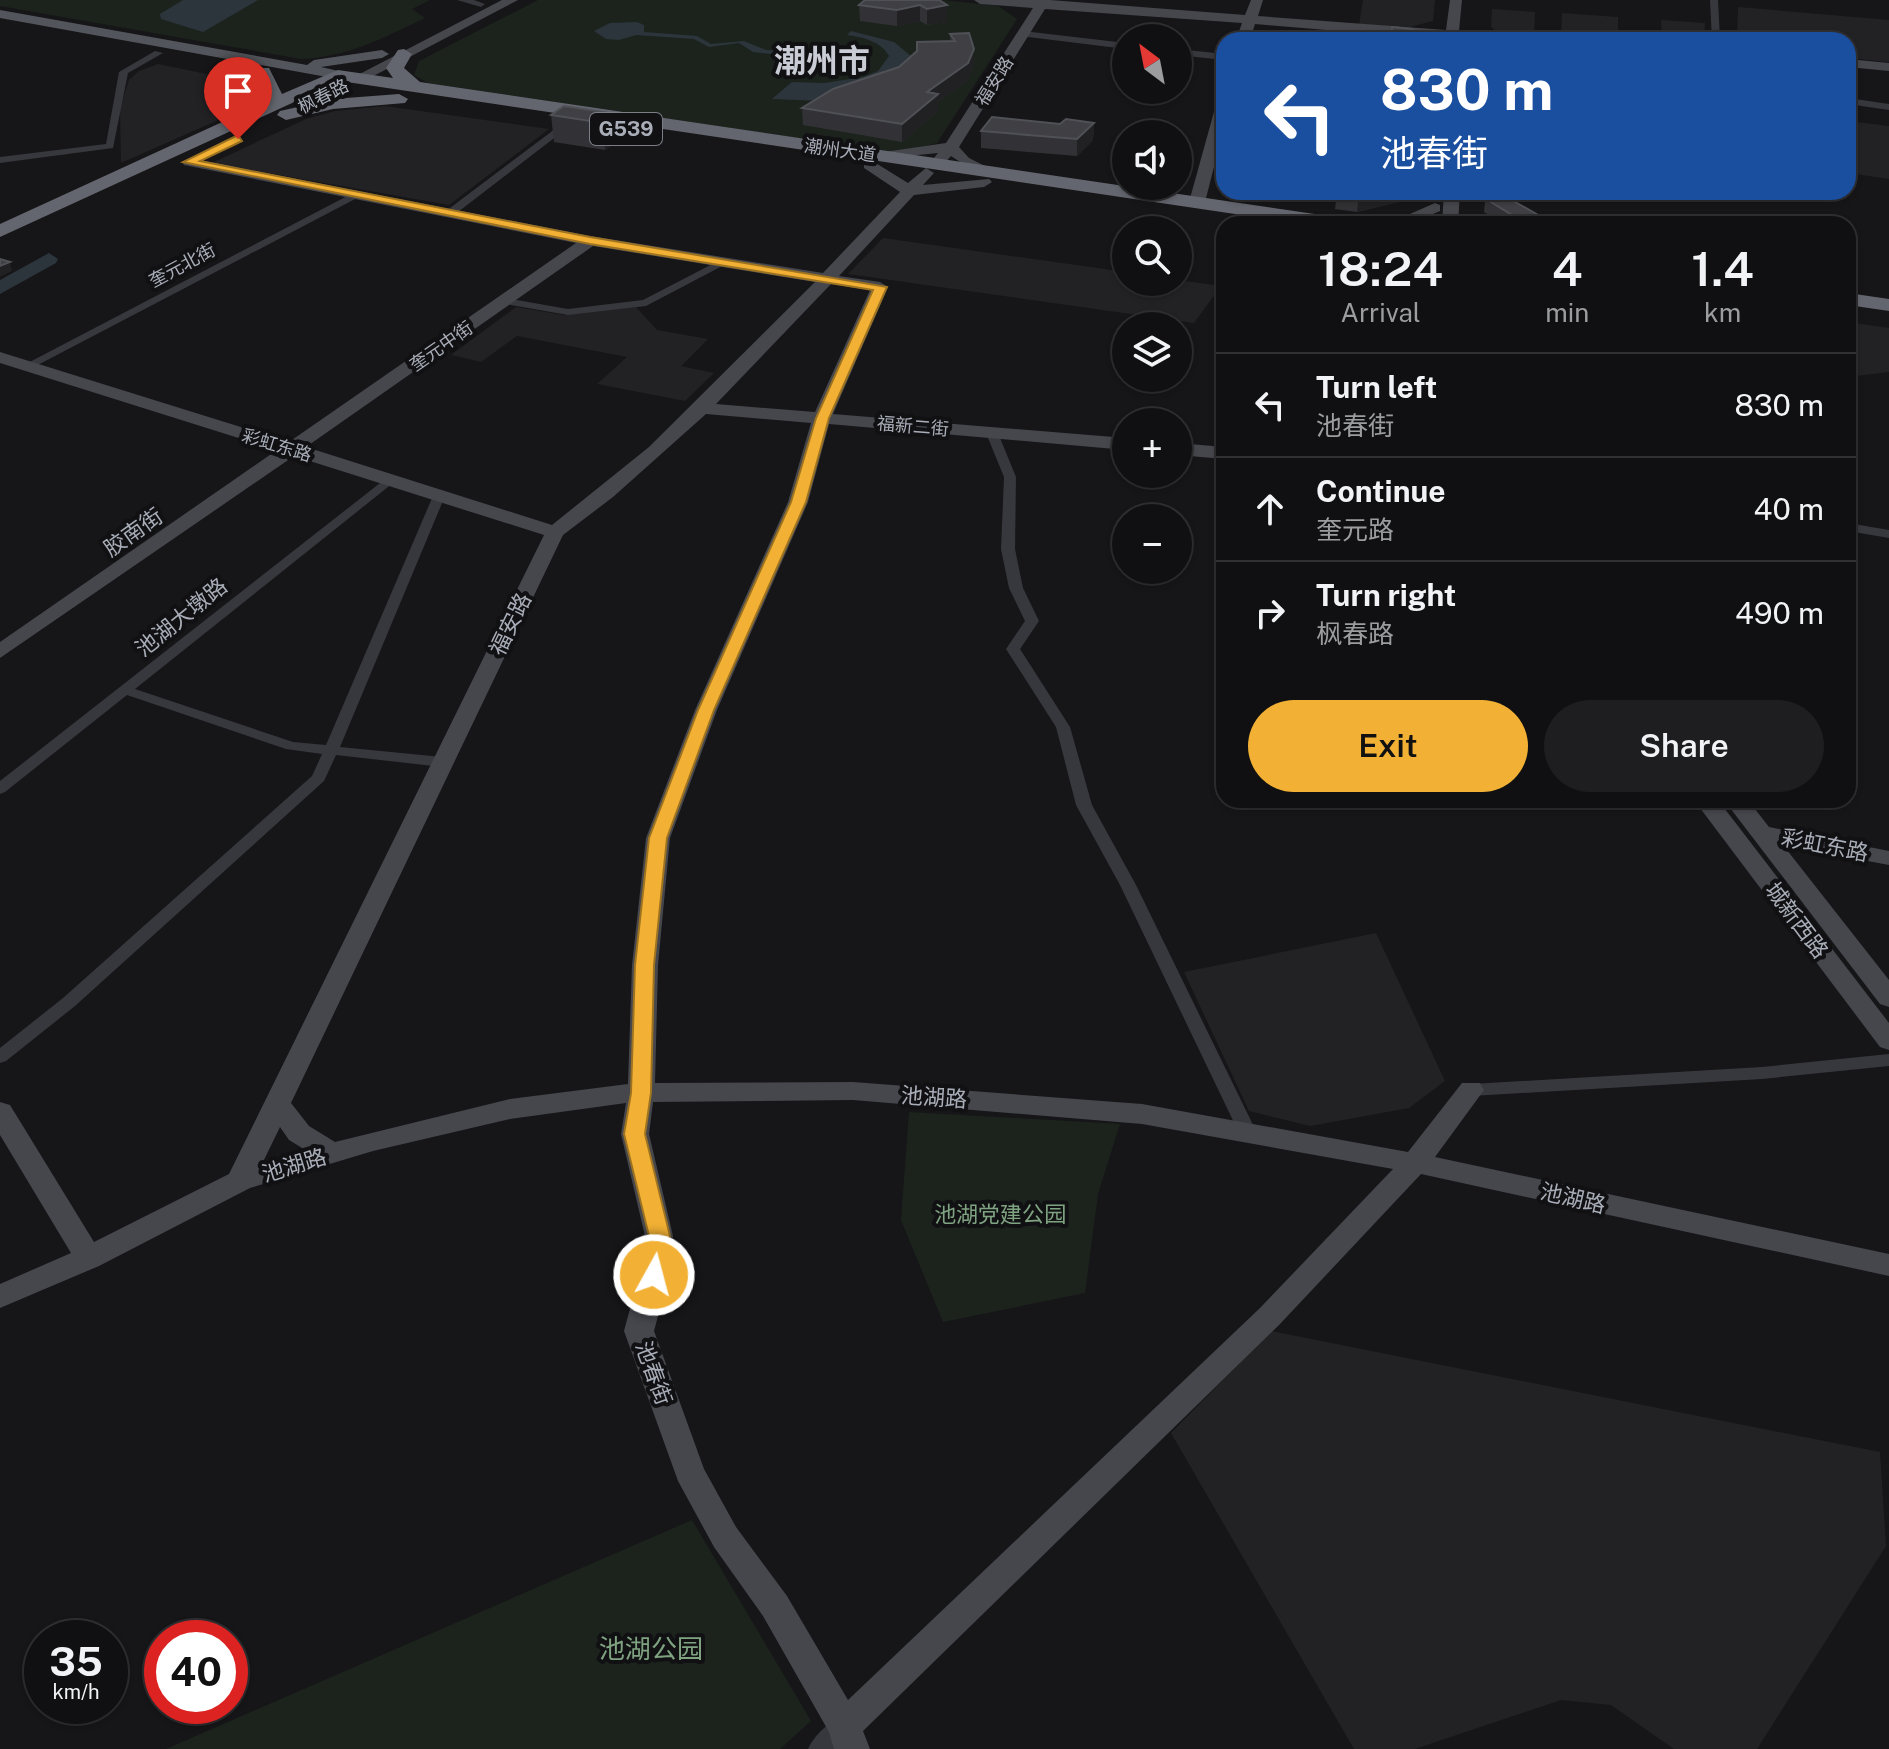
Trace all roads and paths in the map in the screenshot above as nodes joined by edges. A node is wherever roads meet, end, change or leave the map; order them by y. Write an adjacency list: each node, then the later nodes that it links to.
1 (461, 0): 7 (street)
2 (512, 0): 20 (street, 枫春路)
3 (984, 0): 8 (street)
4 (1257, 0): 10 (street)
5 (1456, 0): 14 (street)
6 (1714, 0): 15 (street)
7 (485, 2): 19 (street, 枫春路)
8 (1042, 3): 10 (street); 16 (street, 福安路)
9 (0, 14): 25 (main road)
10 (1251, 20): 12 (street); 13 (street)
11 (0, 24): 18 (main road)
12 (1246, 32)
13 (1392, 32)
14 (1452, 32)
15 (1716, 32)
16 (1023, 34): 17 (street); 34 (street, 福安路)
17 (1112, 44)
18 (158, 53): 25 (main road); 35 (street)
19 (382, 54): 25 (main road); 26 (street, 枫春路)
20 (404, 54): 26 (street, 枫春路); 27 (highway)
21 (1192, 54): 22 (street)
22 (1216, 56)
23 (1856, 64): 24 (street)
24 (1889, 67)
25 (270, 68): 26 (main road); 30 (highway)
26 (339, 81): 27 (highway, 潮州大道 / G539); 30 (highway, 枫春路); 31 (highway, 枫春路)
27 (418, 94): 31 (highway); 32 (highway, 潮州大道 / G539); 36 (highway, 潮州大道 / G539)
28 (1856, 102): 29 (street)
29 (1889, 107)
30 (266, 109): 46 (highway, 枫春路)
31 (286, 115): 37 (highway, 枫春路)
32 (571, 121): 36 (highway, 潮州大道 / G539); 43 (street)
33 (1216, 137): 42 (street)
34 (951, 147): 36 (street); 38 (street, 福安路); 39 (street)
35 (0, 160)
36 (877, 160): 38 (highway, 潮州大道 / G539); 40 (street)
37 (189, 162): 41 (street); 48 (highway, 枫春路)
38 (934, 165): 39 (highway, 潮州大道 / G539); 40 (street, 福安路)
39 (983, 176): 40 (street); 42 (highway, 潮州大道 / G539); 44 (highway, 潮州大道 / G539)
40 (909, 191): 50 (street, 福安路)
41 (353, 196): 43 (street); 57 (street, 奎元北街)
42 (1197, 202): 45 (highway, 潮州大道 / G539)
43 (450, 213): 47 (street)
44 (1217, 216)
45 (1289, 216)
46 (0, 231)
47 (590, 241): 49 (street); 52 (street, 奎元中街)
48 (0, 247)
49 (720, 263): 50 (street); 52 (street)
50 (824, 281): 59 (street, 福安路); 60 (street, 池春街)
51 (1856, 300): 53 (highway)
52 (505, 301): 63 (street, 奎元中街)
53 (1889, 305)
54 (1856, 311): 55 (highway)
55 (1889, 316)
56 (0, 357): 57 (street, 彩虹东路)
57 (28, 366): 58 (street); 63 (street, 彩虹东路)
58 (0, 380)
59 (700, 408): 60 (street, 福新二街); 69 (street, 福安路)
60 (822, 418): 61 (street, 福新二街); 85 (street, 池春街)
61 (992, 433): 62 (street, 福新二街); 88 (street)
62 (1112, 443)
63 (293, 450): 66 (street, 彩虹东路); 71 (street, 胶南街)
64 (1192, 450): 65 (street)
65 (1216, 452)
66 (389, 480): 67 (street, 彩虹东路); 72 (street, 池湖大墩路)
67 (439, 496): 69 (street, 彩虹东路); 73 (street)
68 (1856, 528): 70 (street)
69 (555, 532): 74 (street, 福安路)
70 (1889, 534)
71 (0, 652)
72 (125, 690): 73 (street); 75 (street, 池湖大墩路)
73 (331, 752): 74 (street); 82 (street)
74 (442, 762): 86 (street, 福安路)
75 (0, 789)
76 (1712, 808): 81 (street, 城新西路)
77 (1742, 808): 78 (street, 城新西路)
78 (1761, 833): 79 (street, 彩虹东路); 80 (street, 城新西路)
79 (1889, 858)
80 (1889, 998)
81 (1889, 1041)
82 (0, 1057)
83 (1889, 1060): 84 (street)
84 (1471, 1090): 90 (street)
85 (641, 1093): 88 (street, 池湖路); 89 (street, 池湖路); 95 (street, 池春街)
86 (276, 1103): 89 (street); 91 (street, 福安路)
87 (0, 1112): 92 (street)
88 (1248, 1133): 90 (street, 池湖路)
89 (332, 1153): 91 (street, 池湖路)
90 (1415, 1163): 93 (street, 池湖路); 95 (street)
91 (240, 1181): 92 (street, 池湖路)
92 (89, 1258): 94 (street, 池湖路)
93 (1889, 1265)
94 (0, 1297)
95 (848, 1738): 96 (street)
96 (820, 1749)

